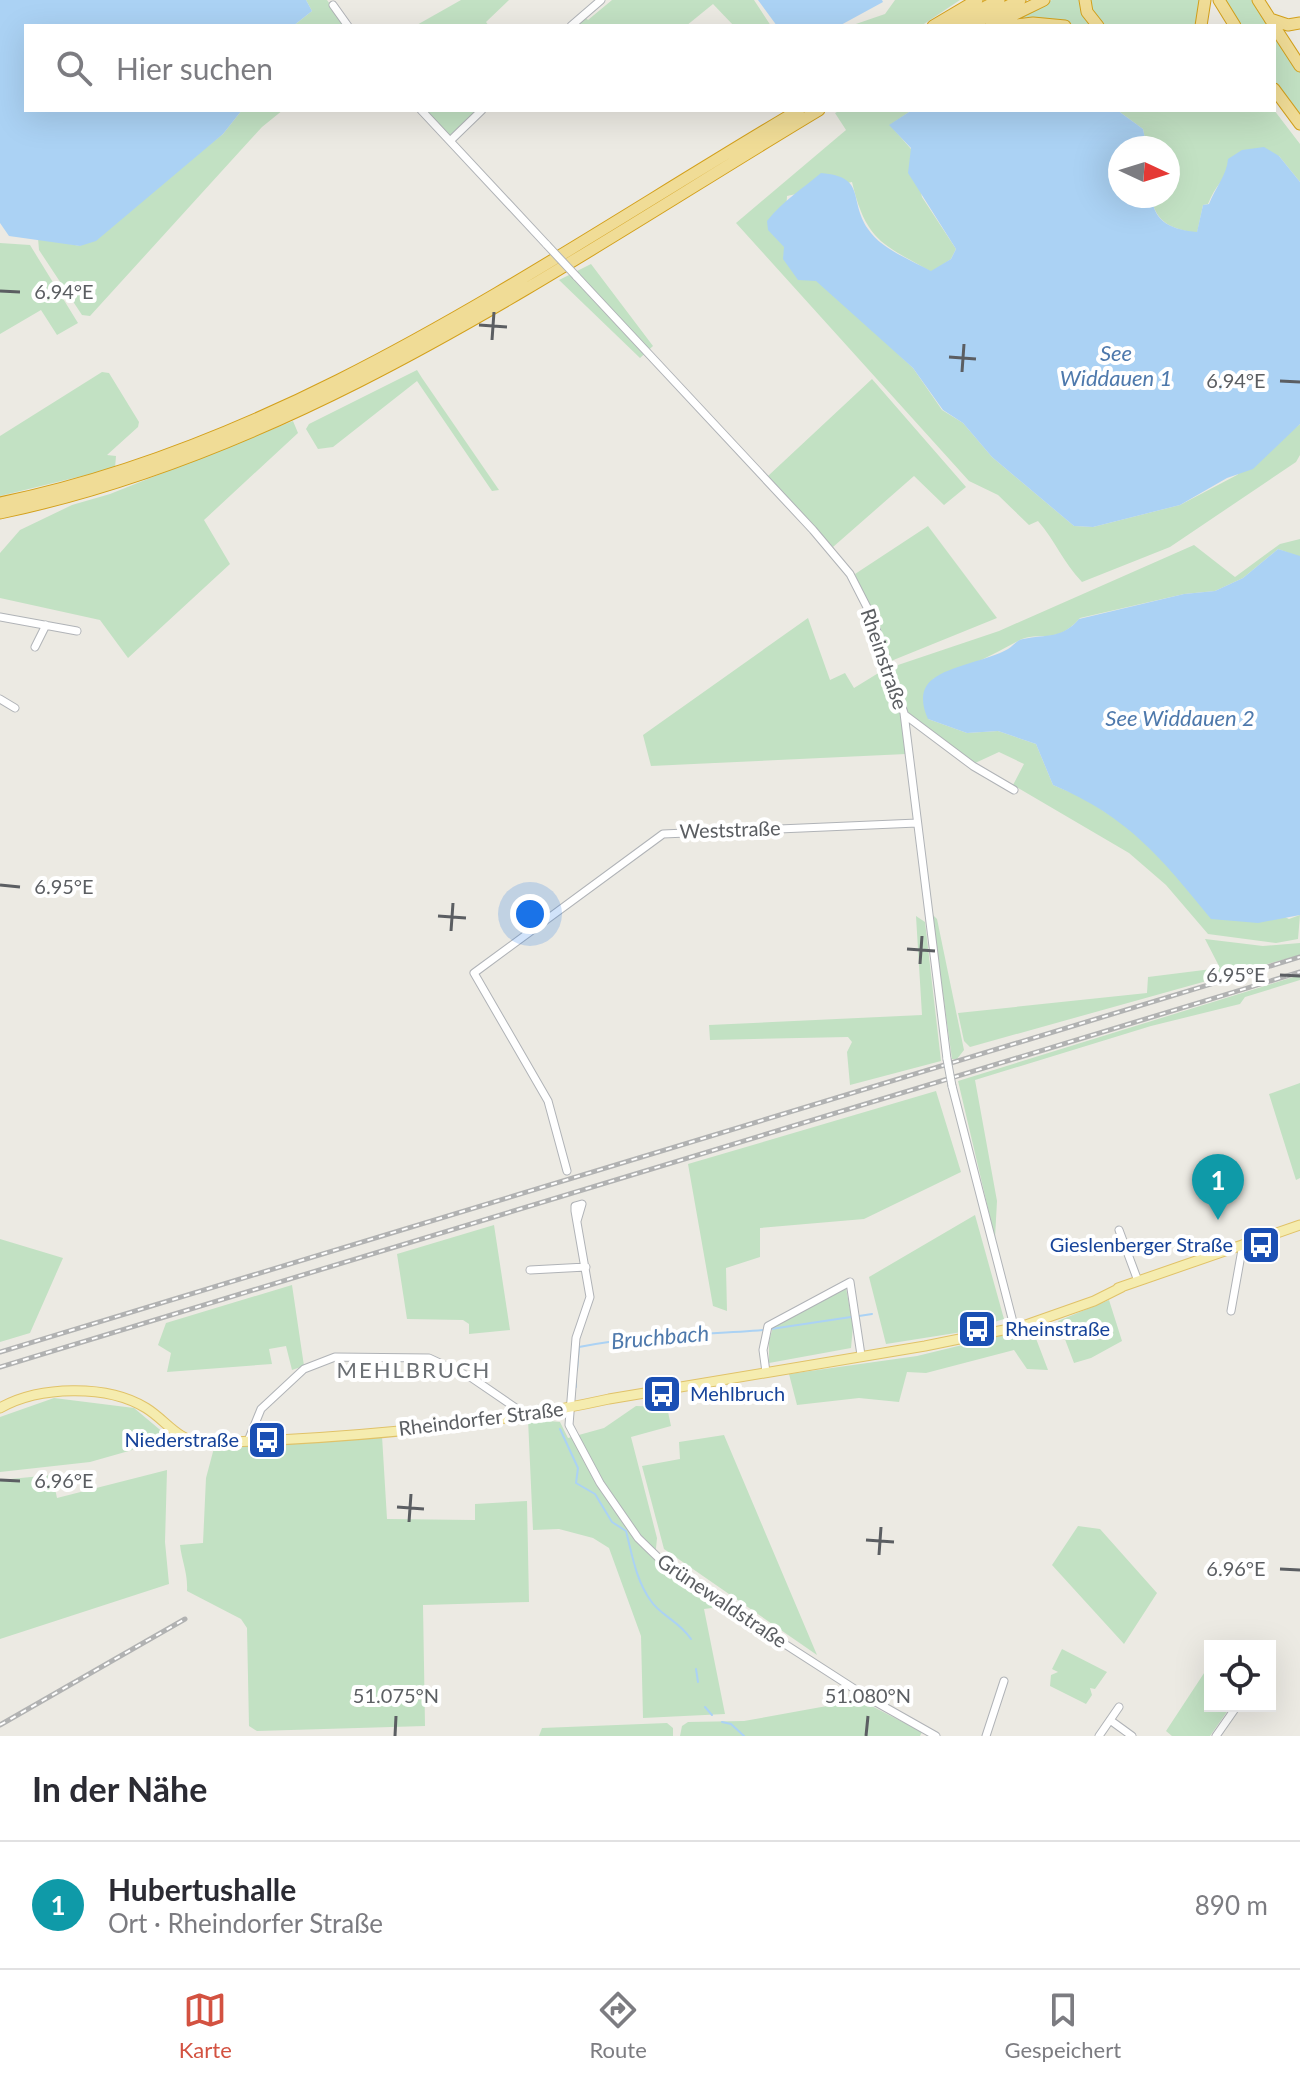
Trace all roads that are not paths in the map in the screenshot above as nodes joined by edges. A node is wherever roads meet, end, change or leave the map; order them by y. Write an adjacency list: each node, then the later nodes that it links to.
1 (601, 0): 13 (street)
2 (977, 0): 14 (highway)
3 (999, 0): 15 (highway)
4 (1020, 0): 16 (highway)
5 (1044, 0): 17 (highway)
6 (1085, 0): 18 (highway)
7 (1205, 0): 19 (highway)
8 (1219, 0): 20 (highway)
9 (1258, 0): 21 (highway)
10 (333, 5): 12 (street)
11 (1300, 23): 22 (highway)
12 (347, 24)
13 (573, 24)
14 (936, 24)
15 (952, 24)
16 (973, 24)
17 (995, 24)
18 (1096, 24)
19 (1201, 24)
20 (1234, 24)
21 (1273, 24)
22 (1276, 24)
23 (1276, 29): 24 (highway)
24 (1300, 66)
25 (1277, 91): 30 (highway)
26 (423, 112): 31 (street, Rheinstraße)
27 (480, 112): 31 (street)
28 (796, 112): 32 (highway)
29 (816, 112): 33 (highway)
30 (1300, 124)
31 (450, 141): 40 (street, Rheinstraße, bridge)
32 (0, 503)
33 (0, 513)
34 (0, 617): 35 (street)
35 (46, 625): 36 (street); 37 (street)
36 (77, 631)
37 (35, 647)
38 (0, 699): 39 (street)
39 (15, 708)
40 (904, 713): 41 (street); 42 (street, Rheinstraße)
41 (920, 729): 42 (street); 43 (street)
42 (908, 737): 44 (street, Rheinstraße)
43 (1014, 790)
44 (917, 823): 45 (street, Weststraße); 54 (street, Rheinstraße, bridge)
45 (567, 1171)
46 (577, 1221): 50 (street)
47 (1300, 1225): 49 (main road, Rheindorfer Straße)
48 (1119, 1230): 52 (street)
49 (1243, 1244): 52 (main road, Rheindorfer Straße); 53 (street)
50 (586, 1267): 51 (street); 58 (street)
51 (530, 1270)
52 (1138, 1281): 54 (main road, Rheindorfer Straße)
53 (1231, 1311)
54 (1014, 1326): 55 (main road, Rheindorfer Straße)
55 (861, 1355): 56 (main road, Rheindorfer Straße); 56 (street)
56 (766, 1372): 58 (main road, Rheindorfer Straße)
57 (0, 1408): 60 (main road, Rheindorfer Straße)
58 (568, 1410): 59 (main road, Rheindorfer Straße); 65 (street, Grünewaldstraße)
59 (523, 1413): 60 (main road, Rheindorfer Straße); 60 (street)
60 (248, 1441)
61 (1004, 1681): 66 (street)
62 (1119, 1707): 64 (street)
63 (1233, 1712): 69 (street)
64 (1110, 1720): 67 (street); 68 (street)
65 (936, 1736)
66 (986, 1736)
67 (1099, 1736)
68 (1132, 1736)
69 (1216, 1736)

